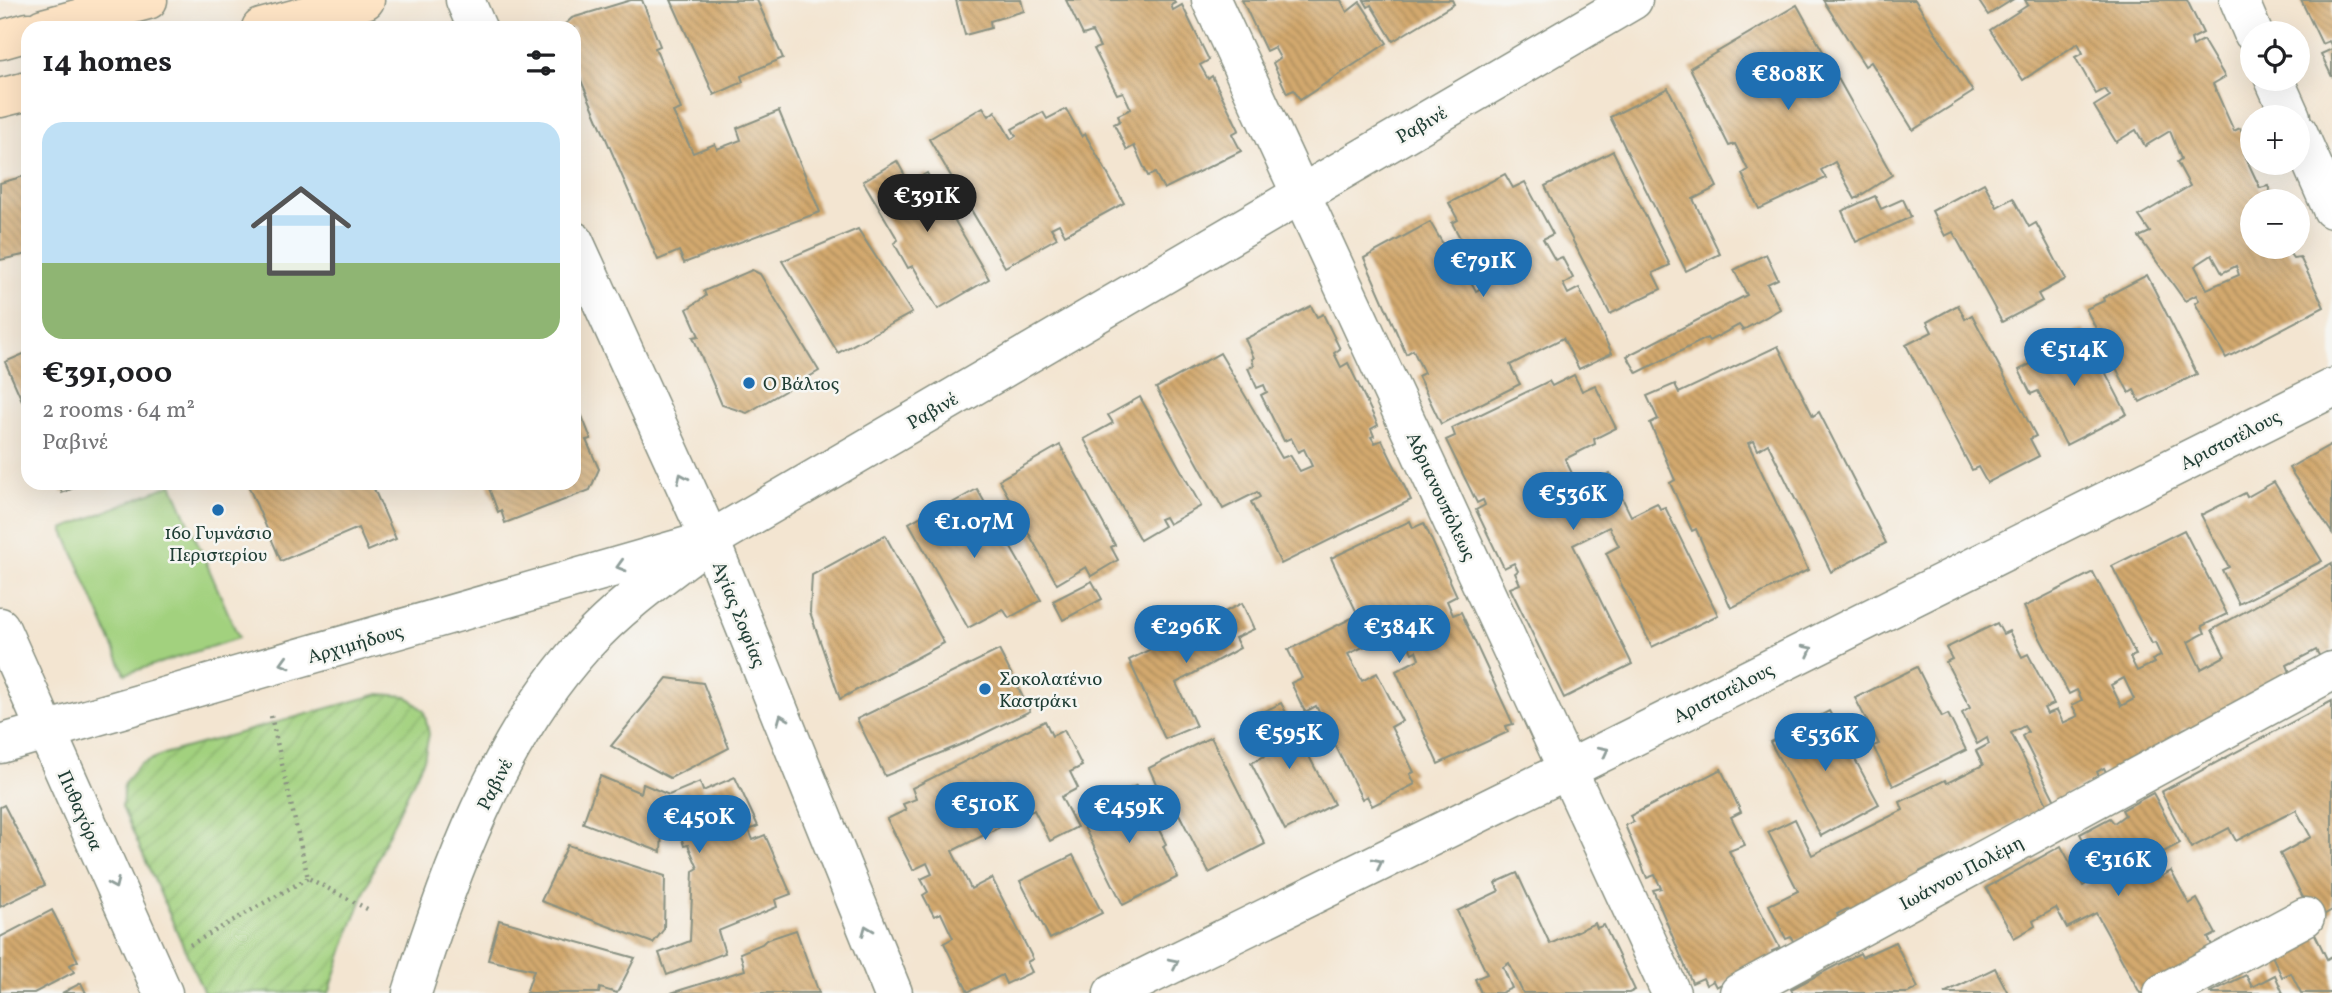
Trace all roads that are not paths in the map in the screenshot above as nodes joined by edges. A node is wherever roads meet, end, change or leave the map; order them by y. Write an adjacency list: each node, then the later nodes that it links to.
1 (148, 0): 7 (main road)
2 (365, 0): 8 (main road)
3 (465, 0): 9 (street)
4 (1211, 0): 16 (street, Αδριανουπόλεως)
5 (1633, 0): 16 (street, Ραβινέ)
6 (2239, 0): 10 (street)
7 (69, 21)
8 (287, 21)
9 (474, 21)
10 (2248, 21)
11 (21, 34): 12 (main road)
12 (0, 40)
13 (21, 93): 14 (main road)
14 (0, 98)
15 (2310, 159): 17 (street)
16 (1301, 194): 20 (street, Ραβινέ); 25 (street, Αδριανουπόλεως)
17 (2332, 209)
18 (581, 256): 20 (street, Αγίας Σοφίας, one-way to 18)
19 (2332, 388): 25 (street, Αριστοτέλους, one-way to 19)
20 (710, 540): 23 (street, Αρχιμήδους, one-way to 23); 28 (street, Ραβινέ); 29 (street, Αγίας Σοφίας, one-way to 20)
21 (0, 627): 23 (street, Πυθαγόρα)
22 (2332, 671): 32 (street, Ιωάννου Πολέμη)
23 (47, 732): 24 (street, Αρχιμήδους); 27 (street, Πυθαγόρα, one-way to 27)
24 (0, 744)
25 (1569, 769): 30 (street, Αριστοτέλους, one-way to 25); 31 (street, Αδριανουπόλεως)
26 (2305, 917): 33 (street)
27 (163, 993)
28 (412, 993)
29 (893, 993)
30 (1112, 993)
31 (1671, 993)
32 (1739, 993)
33 (2163, 993)

